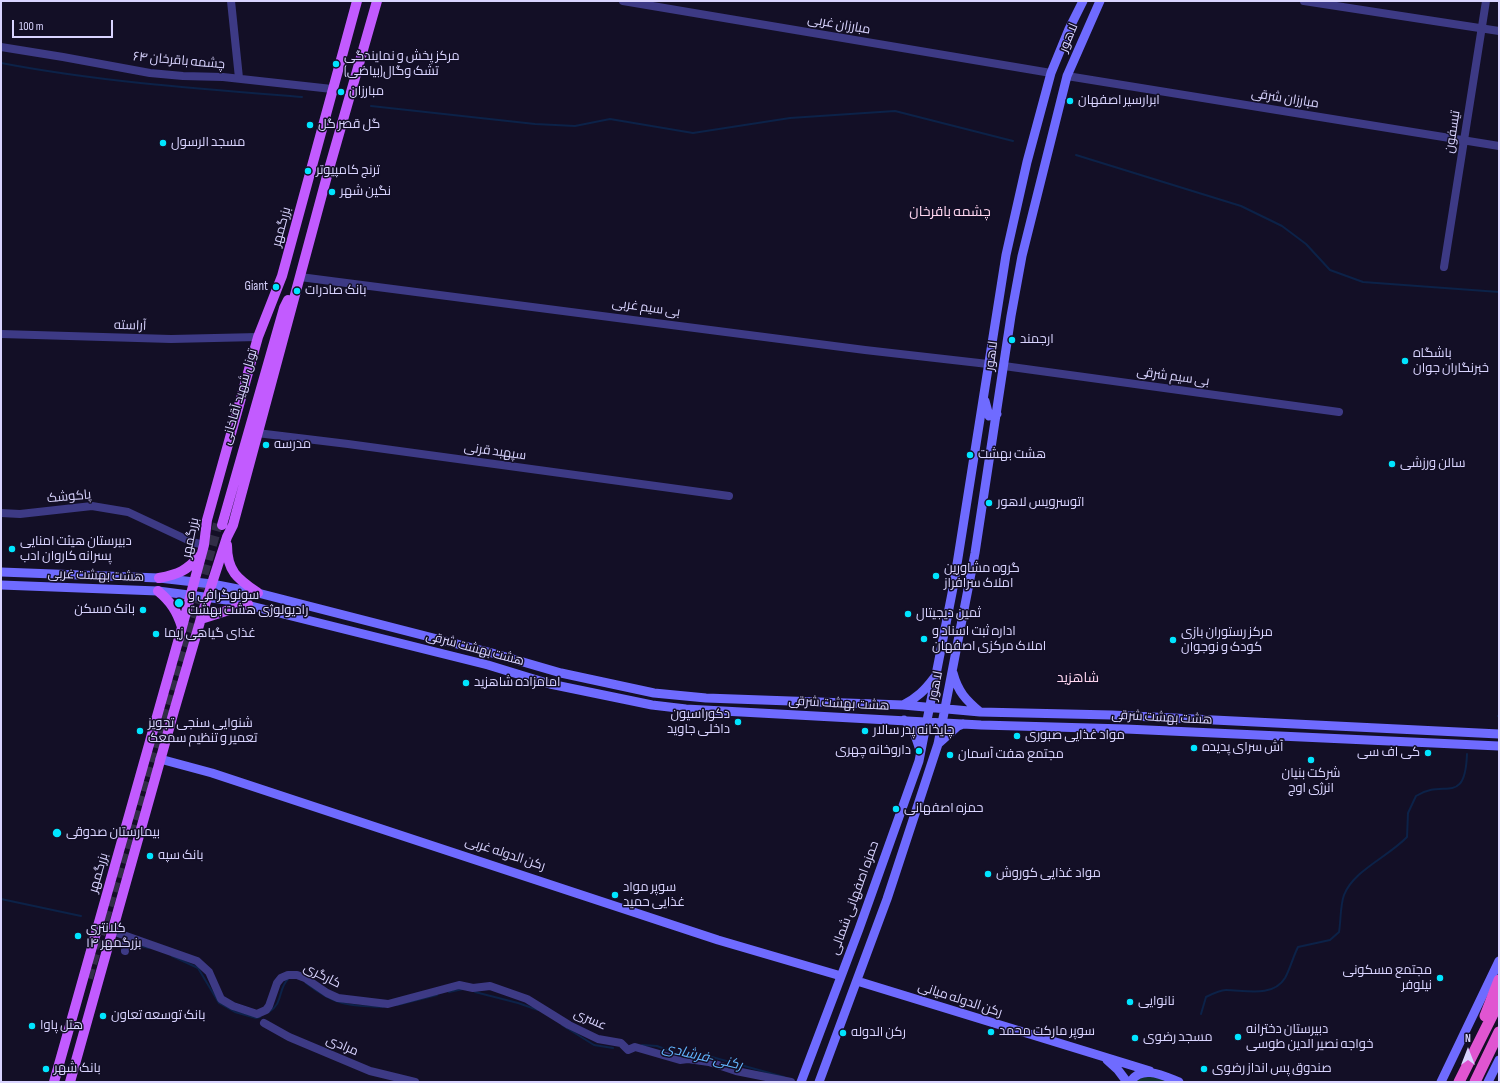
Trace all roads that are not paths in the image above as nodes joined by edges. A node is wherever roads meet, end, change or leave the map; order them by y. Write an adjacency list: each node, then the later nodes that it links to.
1 (231, 1): 14 (street)
2 (357, 1): 15 (main road, بزرگمهر)
3 (377, 1): 22 (main road)
4 (623, 1): 12 (street, مبارزان غربی)
5 (1084, 1): 12 (main road, لاهور)
6 (1100, 1): 13 (main road, لاهور)
7 (1304, 1): 9 (street)
8 (1486, 1): 9 (street, تیسفون)
9 (1482, 28): 10 (street); 18 (street, تیسفون)
10 (1499, 31)
11 (1, 47): 14 (street, چشمه باقرخان ۶۴)
12 (1051, 73): 16 (main road, لاهور)
13 (1067, 76): 17 (main road, لاهور); 18 (street, مبارزان شرقی)
14 (239, 78): 15 (street, چشمه باقرخان ۶۴)
15 (332, 89): 21 (main road, بزرگمهر)
16 (1037, 125): 17 (main road); 23 (main road, لاهور)
17 (1053, 129): 24 (main road, لاهور)
18 (1464, 140): 19 (street, مبارزان شرقی); 20 (street, تیسفون)
19 (1499, 146)
20 (1444, 267)
21 (282, 276): 22 (main road, تونل شهید آقاخانی); 26 (main road, بزرگمهر)
22 (300, 277): 27 (street, بی سیم غربی); 32 (main road)
23 (996, 314): 24 (main road); 27 (main road, لاهور)
24 (1011, 316): 28 (main road, لاهور)
25 (1, 334): 26 (street, آراسته)
26 (258, 337): 35 (main road, بزرگمهر)
27 (988, 364): 29 (main road, لاهور)
28 (1004, 366): 30 (street, بی سیم شرقی); 31 (main road, لاهور)
29 (984, 396): 31 (main road); 51 (main road, لاهور)
30 (1339, 412)
31 (997, 414): 52 (main road, لاهور)
32 (257, 433): 33 (street, سپهبد قرنی); 36 (main road)
33 (729, 496)
34 (1, 513): 38 (street, پاکوشک)
35 (207, 520): 36 (main road); 38 (main road, بزرگمهر)
36 (233, 525): 37 (main road)
37 (227, 537): 42 (main road); 45 (main road)
38 (203, 550): 40 (main road); 41 (main road, بزرگمهر)
39 (1, 572): 40 (main road, هشت بهشت غربی)
40 (159, 578): 41 (main road, هشت بهشت غربی)
41 (194, 582): 42 (main road, هشت بهشت شرقی); 46 (main road, بزرگمهر)
42 (212, 584): 45 (main road, هشت بهشت شرقی); 47 (main road)
43 (1, 585): 44 (main road, هشت بهشت غربی)
44 (158, 591): 46 (main road, هشت بهشت غربی); 50 (main road)
45 (258, 593): 55 (main road, هشت بهشت شرقی)
46 (190, 594): 47 (main road, هشت بهشت شرقی); 50 (main road, بزرگمهر)
47 (207, 596): 48 (main road, هشت بهشت شرقی); 49 (main road)
48 (248, 604): 49 (main road); 59 (main road, هشت بهشت شرقی)
49 (200, 619): 67 (main road)
50 (182, 628): 70 (main road, بزرگمهر)
51 (940, 654): 52 (main road); 54 (main road, لاهور)
52 (956, 655): 53 (main road, لاهور)
53 (952, 671): 57 (main road, لاهور); 58 (main road)
54 (936, 675): 55 (main road); 56 (main road, لاهور)
55 (903, 705): 56 (main road, هشت بهشت شرقی)
56 (929, 709): 57 (main road, هشت بهشت شرقی); 60 (main road, لاهور)
57 (945, 709): 58 (main road, هشت بهشت شرقی); 61 (main road, لاهور)
58 (980, 712): 63 (main road, هشت بهشت شرقی)
59 (904, 720): 60 (main road, هشت بهشت شرقی); 66 (main road)
60 (927, 721): 61 (main road, هشت بهشت شرقی); 66 (main road, حمزه اصفهانی شمالی)
61 (943, 723): 62 (main road, هشت بهشت شرقی); 64 (main road)
62 (964, 724): 64 (main road); 65 (main road, هشت بهشت شرقی)
63 (1499, 734)
64 (938, 744): 69 (main road)
65 (1499, 746)
66 (920, 753): 68 (main road, حمزه اصفهانی شمالی)
67 (160, 759): 71 (main road); 76 (main road, رکن الدوله غربی)
68 (915, 770): 69 (main road); 76 (main road, حمزه اصفهانی شمالی)
69 (929, 775): 78 (main road)
70 (134, 797): 71 (main road); 95 (main road, بزرگمهر)
71 (149, 800): 72 (main road)
72 (112, 931): 73 (street, کارگری); 96 (main road)
73 (129, 938): 74 (street); 81 (street, کارگری)
74 (125, 951)
75 (1499, 961): 104 (main road)
76 (841, 976): 86 (main road, حمزه اصفهانی شمالی)
77 (1499, 980): 90 (highway)
78 (857, 981): 87 (main road); 88 (main road, رکن الدوله میانی)
79 (521, 997): 81 (street, کارگری); 98 (street, عسری)
80 (1499, 1002): 90 (highway)
81 (379, 1003): 82 (street)
82 (378, 1012)
83 (264, 1023): 97 (street, مرادی)
84 (1499, 1032): 92 (highway)
85 (1499, 1040): 92 (highway)
86 (816, 1043): 87 (main road); 91 (main road, حمزه اصفهانی شمالی)
87 (831, 1049): 94 (main road)
88 (1100, 1056): 93 (main road, رکن الدوله میانی); 101 (main road, رکن الدوله میانی)
89 (1499, 1060): 107 (main road)
90 (1471, 1061): 105 (highway)
91 (809, 1062): 94 (main road); 99 (main road, حمزه اصفهانی شمالی)
92 (1482, 1068): 106 (highway)
93 (1150, 1071): 102 (main road); 103 (main road, رکن الدوله میانی)
94 (823, 1072): 100 (main road)
95 (54, 1082)
96 (70, 1082)
97 (415, 1082)
98 (790, 1082)
99 (801, 1082)
100 (819, 1082)
101 (1127, 1082)
102 (1130, 1082)
103 (1179, 1082)
104 (1441, 1082)
105 (1459, 1082)
106 (1475, 1082)
107 (1488, 1082)

